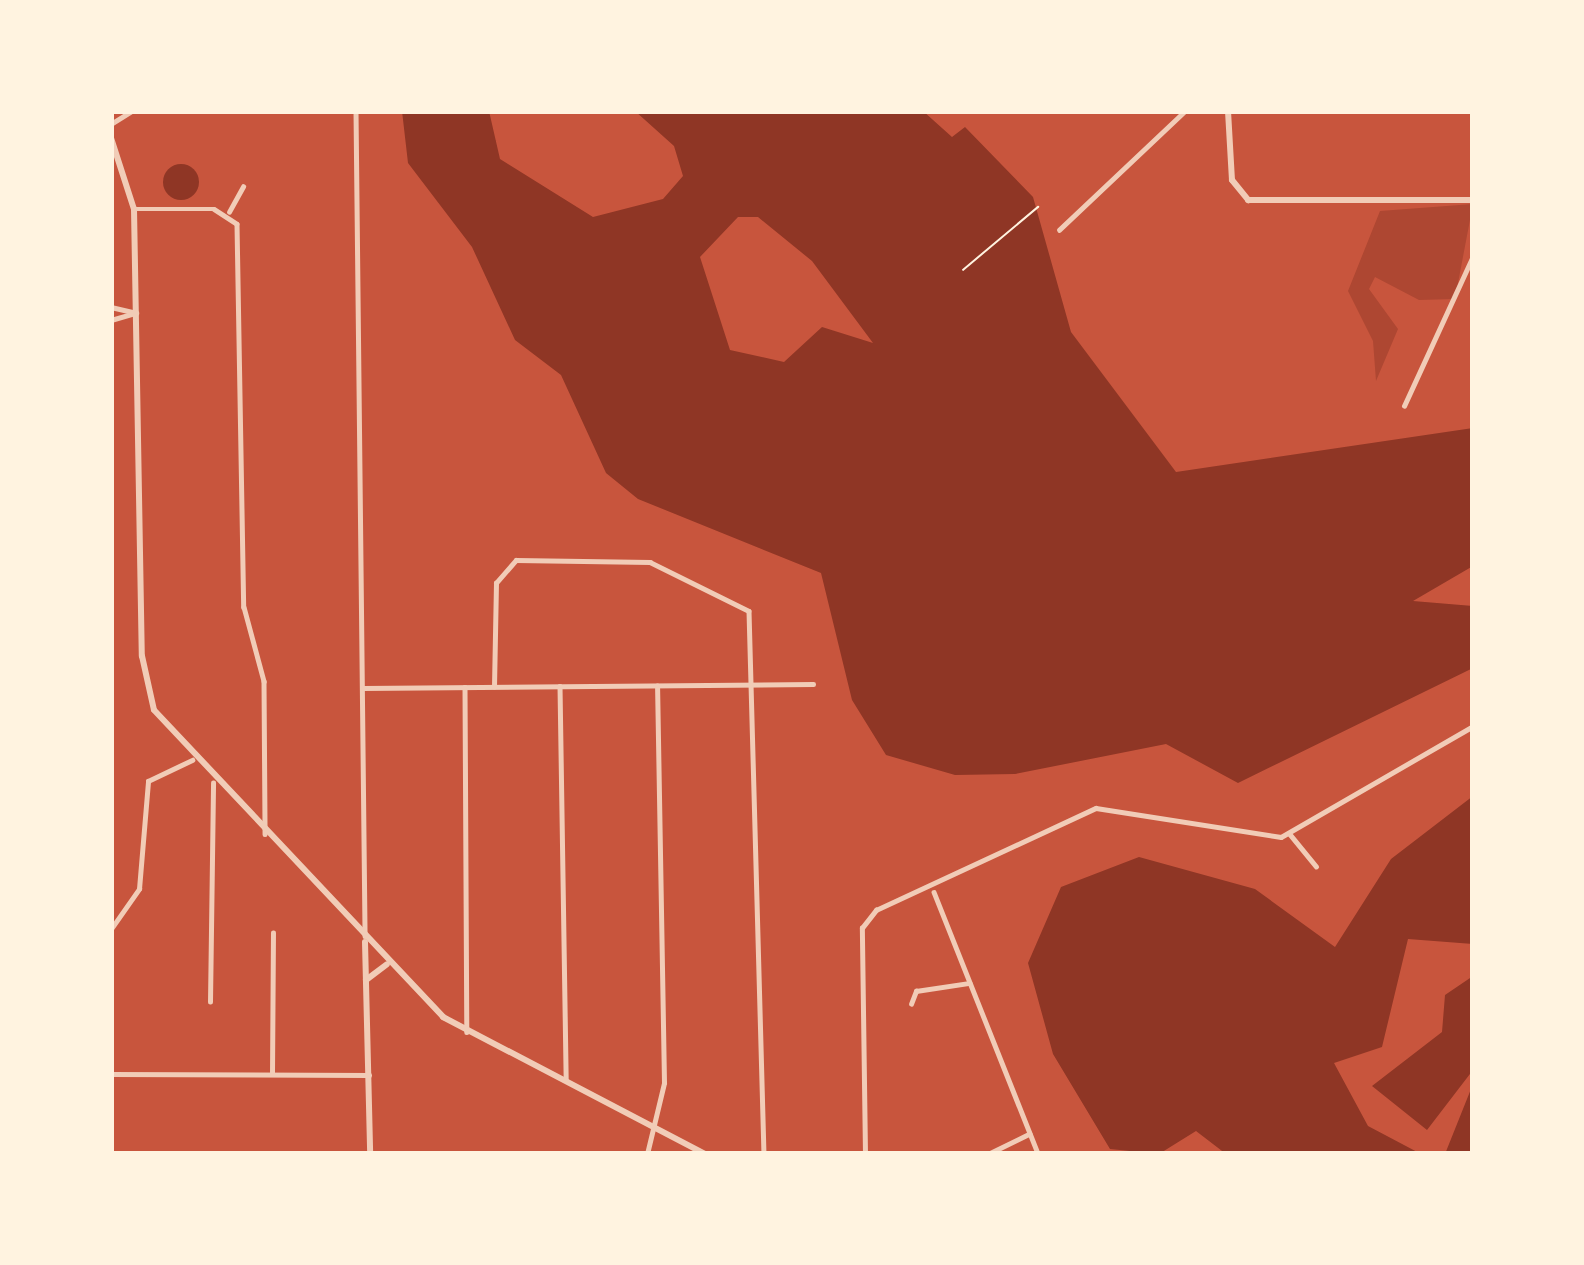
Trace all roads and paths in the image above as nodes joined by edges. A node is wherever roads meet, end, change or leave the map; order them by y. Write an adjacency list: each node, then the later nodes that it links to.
1 (132, 111): 5 (street)
2 (356, 111): 25 (street)
3 (1186, 111): 12 (street)
4 (1228, 111): 8 (street)
5 (111, 124)
6 (111, 138): 10 (street)
7 (243, 187): 11 (street)
8 (1473, 200)
9 (1038, 207): 14 (path)
10 (134, 209): 11 (street); 16 (street)
11 (229, 212): 30 (street)
12 (1059, 230)
13 (1473, 256): 18 (street)
14 (963, 270)
15 (111, 307): 16 (street)
16 (136, 313): 17 (street); 27 (street)
17 (111, 320)
18 (1404, 406)
19 (813, 684): 20 (street)
20 (756, 685): 22 (street); 24 (street); 51 (street)
21 (560, 686): 22 (street); 24 (street); 45 (street)
22 (657, 686): 46 (street)
23 (465, 687): 24 (street); 25 (street); 41 (street)
24 (494, 687)
25 (363, 688): 35 (street)
26 (1473, 726): 29 (street)
27 (192, 760): 28 (street); 33 (street)
28 (213, 783): 30 (street); 39 (street)
29 (1288, 833): 31 (street); 32 (street)
30 (265, 835): 35 (street)
31 (1316, 866)
32 (934, 892): 38 (street); 52 (street)
33 (111, 929)
34 (273, 933): 43 (street)
35 (365, 942): 36 (street); 37 (street)
36 (388, 963): 37 (street); 41 (street)
37 (366, 980): 44 (street)
38 (968, 983): 40 (street); 47 (street)
39 (210, 1002)
40 (911, 1004)
41 (467, 1032): 45 (street)
42 (111, 1074): 43 (street)
43 (272, 1074): 44 (street)
44 (369, 1075): 48 (street)
45 (566, 1080): 46 (street)
46 (655, 1124): 49 (street); 50 (street)
47 (1030, 1134): 53 (street); 54 (street)
48 (370, 1154)
49 (647, 1154)
50 (705, 1154)
51 (764, 1154)
52 (866, 1154)
53 (988, 1154)
54 (1038, 1154)

